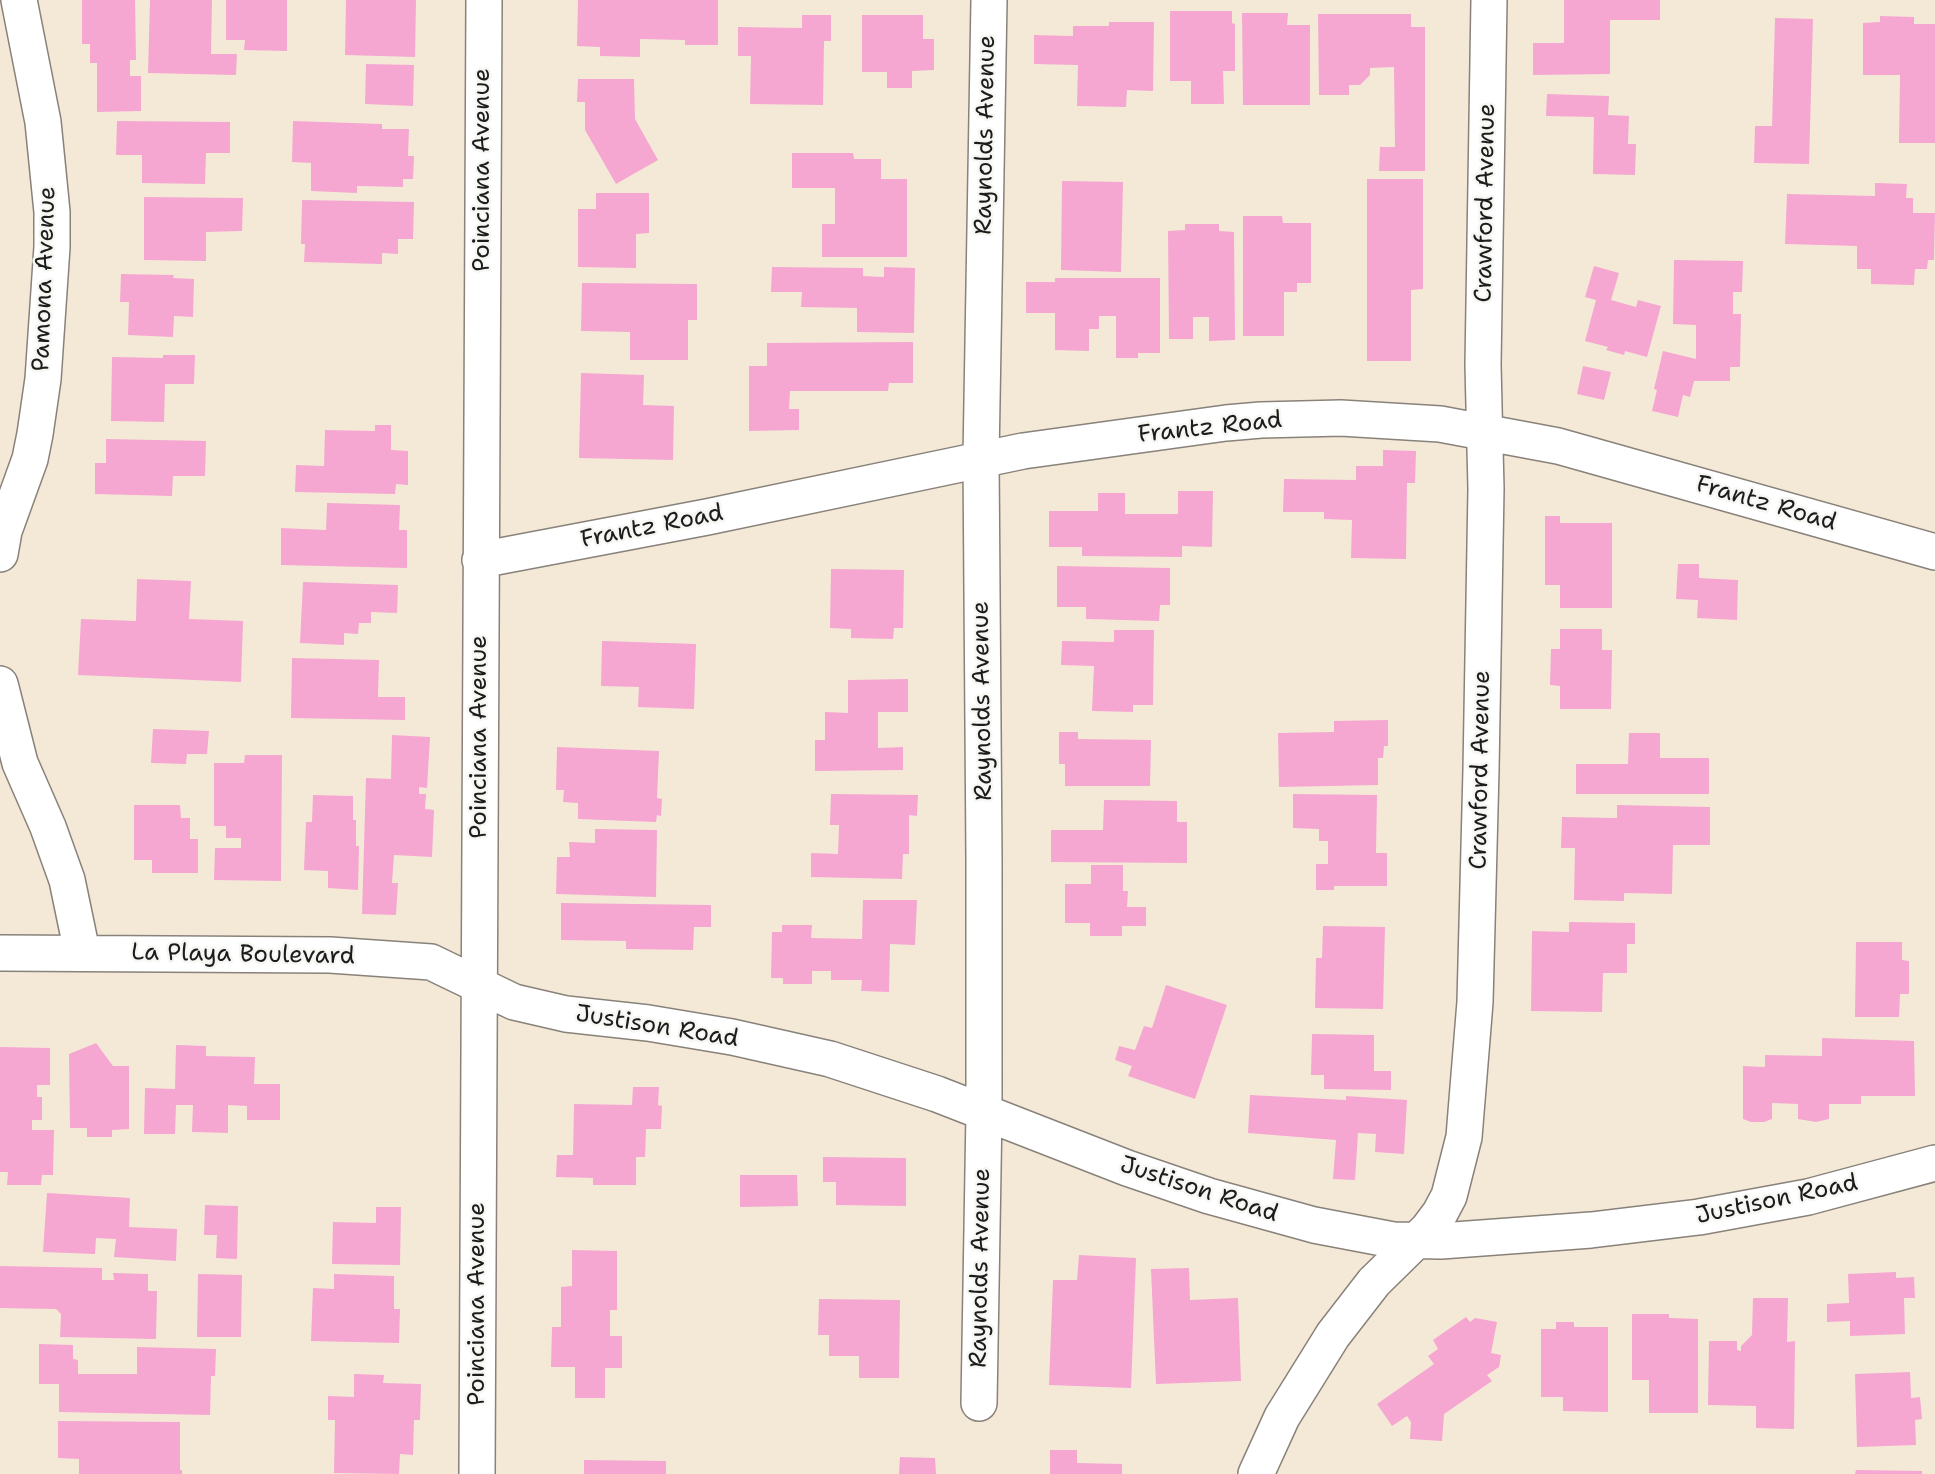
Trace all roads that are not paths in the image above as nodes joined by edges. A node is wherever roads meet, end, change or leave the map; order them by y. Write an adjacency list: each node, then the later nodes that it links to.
1 (19, 0): 8 (street, Pamona Avenue)
2 (484, 0): 9 (street, Poinciana Avenue)
3 (989, 0): 6 (street, Raynolds Avenue)
4 (1489, 0): 5 (street, Crawford Avenue)
5 (1484, 431): 6 (street, Frantz Road); 7 (street, Frantz Road); 16 (street, Crawford Avenue)
6 (981, 458): 9 (street, Frantz Road); 14 (street, Raynolds Avenue)
7 (1935, 552)
8 (0, 554)
9 (480, 560): 13 (street, Poinciana Avenue)
10 (0, 684): 11 (street)
11 (82, 952): 12 (street, La Playa Boulevard); 13 (street, La Playa Boulevard)
12 (0, 953)
13 (479, 986): 14 (street, Justison Road); 18 (street, Poinciana Avenue)
14 (984, 1112): 16 (street, Justison Road); 17 (street, Raynolds Avenue)
15 (1935, 1163): 16 (street, Justison Road)
16 (1415, 1242): 19 (street, Crawford Avenue)
17 (979, 1403)
18 (477, 1474)
19 (1256, 1474)

